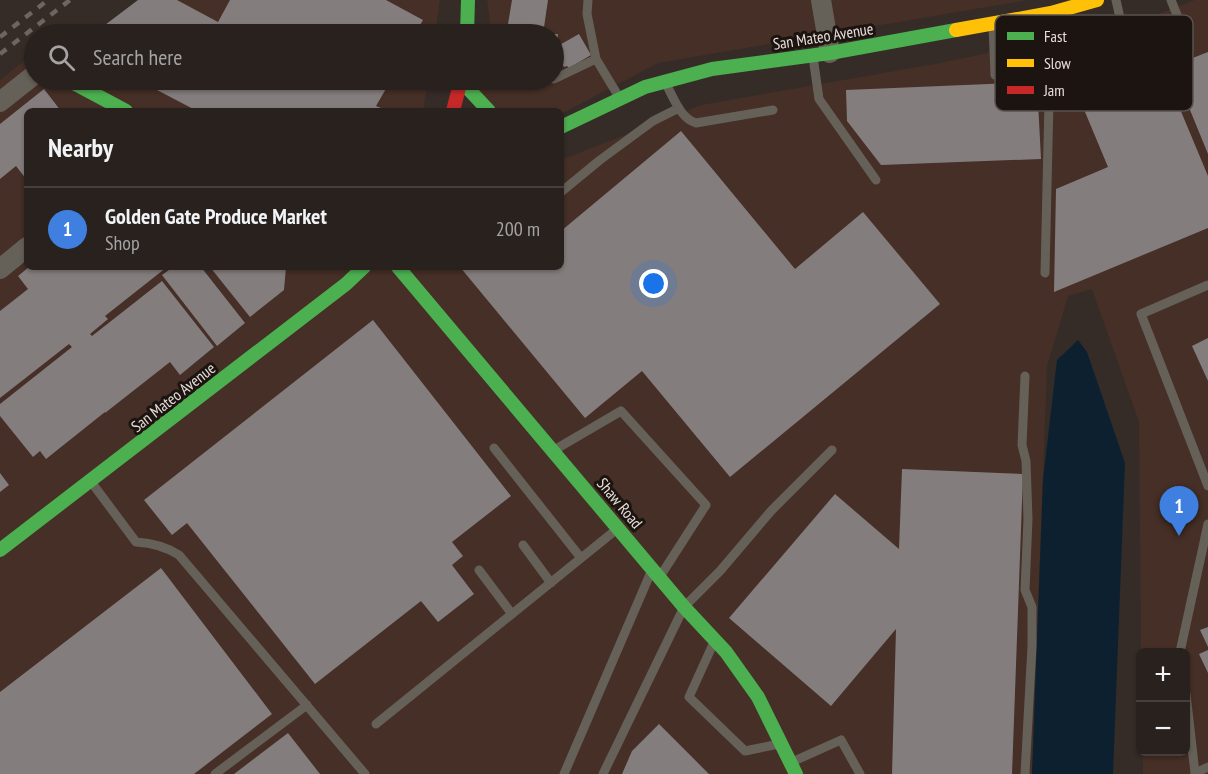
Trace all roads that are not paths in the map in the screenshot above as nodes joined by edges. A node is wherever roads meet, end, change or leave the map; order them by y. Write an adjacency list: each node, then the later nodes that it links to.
1 (468, 0): 13 (main road)
2 (588, 0): 15 (lane)
3 (820, 0): 14 (street)
4 (1097, 0): 7 (main road, San Mateo Avenue)
5 (1116, 0): 10 (lane)
6 (1171, 0): 11 (lane)
7 (1079, 3): 8 (main road, San Mateo Avenue)
8 (1051, 13): 9 (main road, San Mateo Avenue)
9 (1039, 15)
10 (1119, 15)
11 (1177, 15)
12 (993, 23): 14 (main road, San Mateo Avenue); 17 (lane)
13 (467, 24)
14 (821, 54): 18 (main road, San Mateo Avenue); 32 (lane)
15 (596, 59): 16 (lane); 23 (lane)
16 (564, 74)
17 (995, 75)
18 (664, 82): 23 (main road, San Mateo Avenue); 28 (lane)
19 (24, 83): 24 (street)
20 (87, 90): 25 (main road)
21 (458, 90): 26 (main road)
22 (470, 90): 27 (main road)
23 (620, 99): 31 (main road, San Mateo Avenue)
24 (0, 102)
25 (120, 108)
26 (454, 108)
27 (486, 108)
28 (679, 108): 29 (lane); 33 (lane)
29 (773, 110)
30 (1049, 111): 38 (lane)
31 (564, 126)
32 (876, 180)
33 (564, 190)
34 (24, 249): 35 (street)
35 (0, 268)
36 (361, 270): 44 (main road, San Mateo Avenue)
37 (401, 270): 43 (main road, Shaw Road)
38 (1046, 273)
39 (1208, 285): 45 (lane)
40 (1026, 376): 69 (lane)
41 (495, 448): 50 (lane)
42 (832, 450): 54 (lane)
43 (554, 451): 47 (main road, Shaw Road); 52 (lane)
44 (91, 481): 49 (main road, San Mateo Avenue); 59 (lane)
45 (1208, 486)
46 (1208, 524): 57 (lane)
47 (618, 527): 50 (lane); 52 (main road, Shaw Road)
48 (523, 545): 53 (lane)
49 (0, 550)
50 (581, 558): 53 (lane)
51 (479, 570): 55 (lane)
52 (656, 573): 54 (main road, Shaw Road); 66 (lane)
53 (551, 583): 55 (lane)
54 (684, 607): 56 (main road, Shaw Road); 67 (lane)
55 (512, 614): 60 (lane)
56 (715, 640): 61 (main road, Shaw Road); 61 (lane)
57 (1181, 648)
58 (1186, 702): 62 (lane)
59 (307, 705): 64 (lane); 65 (lane)
60 (376, 724)
61 (781, 743): 63 (main road, Shaw Road)
62 (1208, 767)
63 (794, 768): 68 (lane)
64 (215, 774)
65 (365, 774)
66 (564, 774)
67 (603, 774)
68 (860, 774)
69 (1025, 774)

